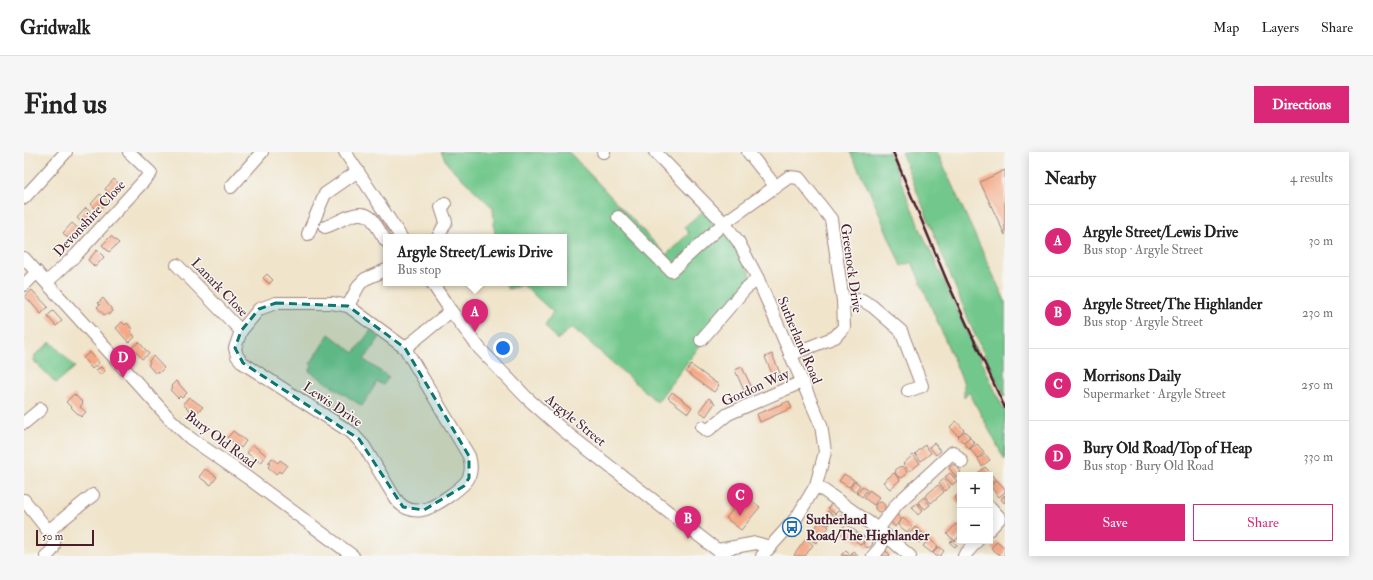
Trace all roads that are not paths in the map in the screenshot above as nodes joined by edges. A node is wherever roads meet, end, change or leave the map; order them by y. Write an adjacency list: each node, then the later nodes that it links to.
1 (66, 152): 10 (street)
2 (129, 152): 24 (street, Devonshire Close)
3 (262, 152): 8 (street)
4 (345, 152): 7 (street)
5 (655, 152): 14 (street, Sutherland Road)
6 (748, 152): 9 (street)
7 (358, 171): 15 (street); 16 (street)
8 (231, 187)
9 (776, 187): 14 (street, Greenock Drive); 27 (street, Greenock Drive)
10 (24, 198)
11 (445, 204): 17 (street)
12 (618, 217): 14 (street, Greenock Drive)
13 (329, 222): 18 (street)
14 (724, 223): 23 (street, Sutherland Road)
15 (308, 234)
16 (399, 234)
17 (440, 234)
18 (383, 236)
19 (24, 258): 22 (street, Bury Old Road)
20 (177, 265): 30 (street, Lanark Close)
21 (383, 271): 28 (street)
22 (37, 272): 24 (street, Bury Old Road); 25 (street)
23 (758, 279): 31 (street); 33 (street, Sutherland Road)
24 (47, 282): 51 (street, Bury Old Road)
25 (24, 285)
26 (434, 286): 29 (street, Argyle Street)
27 (843, 301): 33 (street, Greenock Drive); 35 (street)
28 (348, 306): 30 (street, Lewis Drive); 32 (street, Lewis Drive)
29 (451, 311): 32 (street); 49 (street, Argyle Street)
30 (241, 331): 32 (street, Lewis Drive)
31 (701, 340)
32 (405, 348)
33 (790, 355): 34 (street, Sutherland Road)
34 (802, 382): 38 (street, Gordon Way); 40 (street, Sutherland Road)
35 (908, 391)
36 (40, 409): 37 (street)
37 (24, 423)
38 (702, 427)
39 (962, 462): 46 (street)
40 (816, 485): 46 (street); 48 (street, Sutherland Road)
41 (93, 495): 45 (street)
42 (24, 500): 45 (street)
43 (993, 510): 44 (street)
44 (993, 525)
45 (48, 531): 50 (street)
46 (882, 532): 52 (street); 53 (street)
47 (974, 544): 54 (street)
48 (766, 552): 49 (street)
49 (722, 553)
50 (46, 556)
51 (353, 556)
52 (873, 556)
53 (910, 556)
54 (964, 556)

